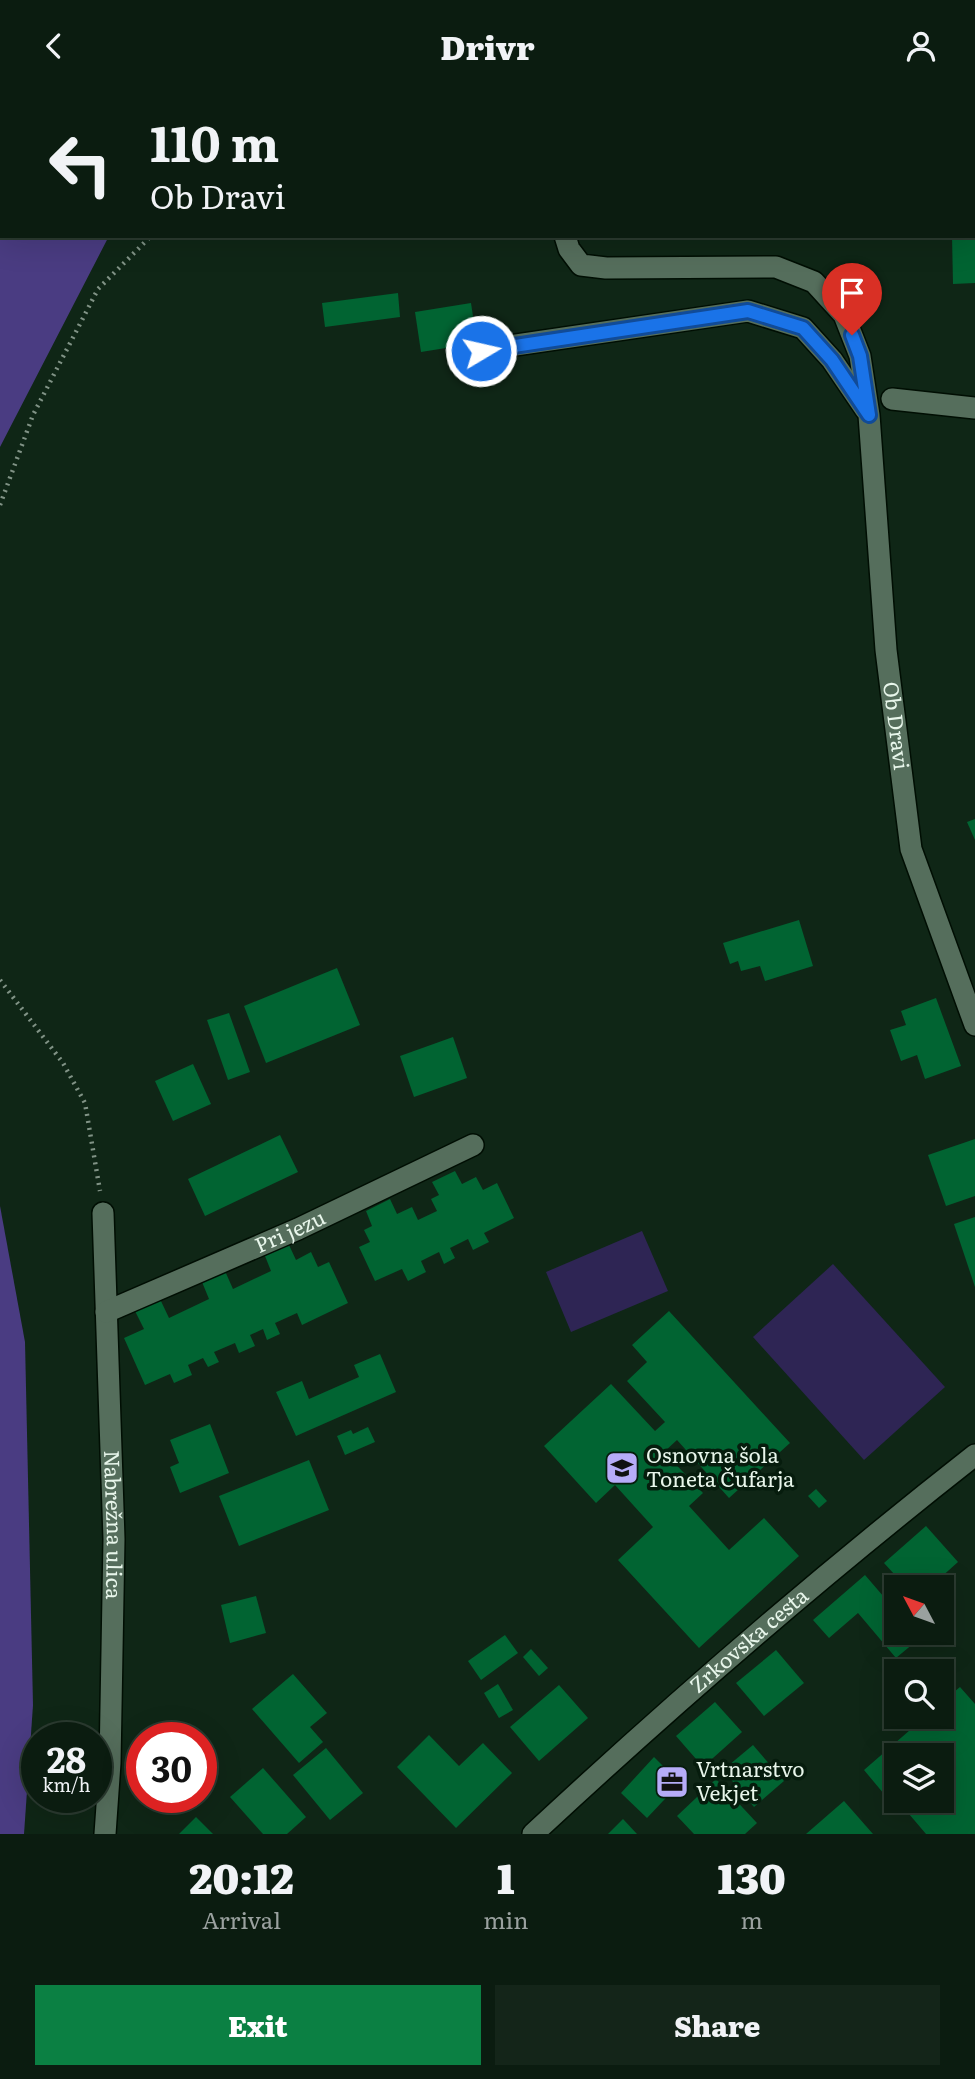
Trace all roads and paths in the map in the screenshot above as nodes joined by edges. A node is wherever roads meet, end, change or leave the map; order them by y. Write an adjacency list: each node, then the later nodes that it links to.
1 (149, 238): 7 (path)
2 (566, 238): 6 (street, Ob Dravi)
3 (481, 351): 6 (street, Ob Dravi)
4 (892, 398): 5 (street)
5 (975, 408)
6 (869, 415): 9 (street, Ob Dravi)
7 (0, 506)
8 (0, 980): 11 (path)
9 (975, 1025)
10 (472, 1145): 12 (street, Pri jezu)
11 (103, 1213): 12 (street, Nabrežna ulica)
12 (106, 1312): 14 (street, Nabrežna ulica)
13 (975, 1454): 15 (street, Zrkovska cesta)
14 (105, 1834)
15 (533, 1834)

